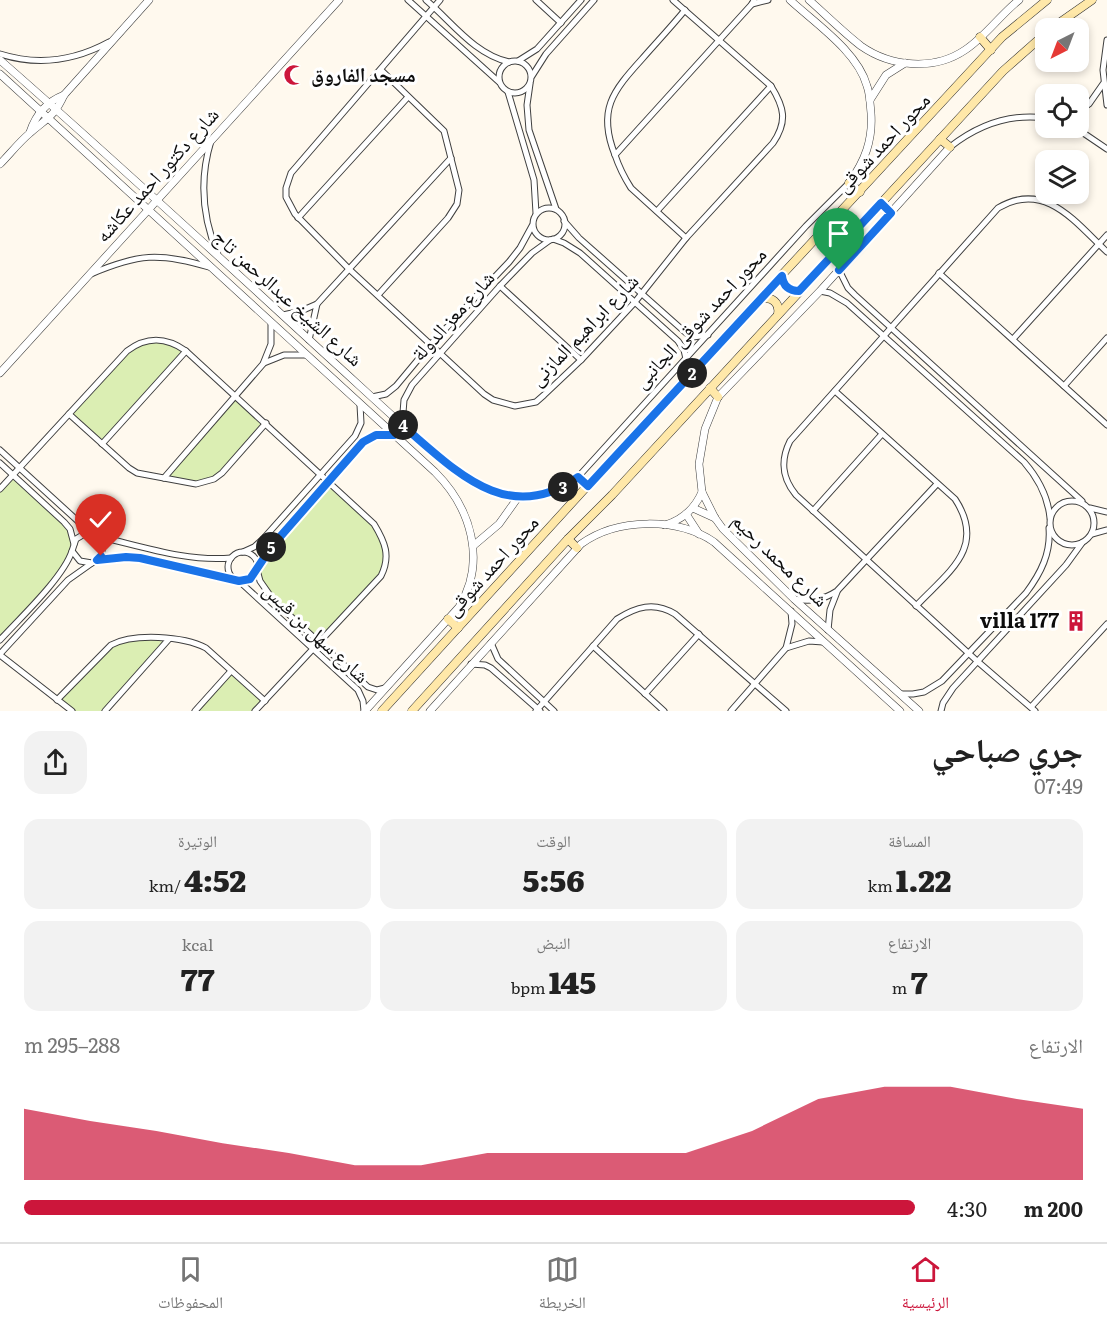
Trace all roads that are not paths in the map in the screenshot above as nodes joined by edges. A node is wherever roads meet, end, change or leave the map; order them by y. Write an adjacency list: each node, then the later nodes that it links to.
1 (149, 0): 23 (street)
2 (339, 0): 56 (street, شارع دكتور احمد عكاشه)
3 (408, 0): 19 (street)
4 (426, 0): 17 (street)
5 (440, 0): 17 (street, شارع ابراهيم المازنى)
6 (536, 0): 21 (street)
7 (581, 0): 21 (street)
8 (594, 0): 37 (street)
9 (673, 0): 18 (street, شارع ابراهيم المازنى)
10 (768, 0): 16 (street)
11 (790, 0): 42 (street)
12 (809, 0): 29 (street)
13 (1019, 0): 22 (street)
14 (1047, 0): 27 (main road, محور احمد شوقى)
15 (1092, 0): 20 (main road)
16 (753, 2): 24 (street)
17 (434, 7): 19 (street, شارع ابراهيم المازنى); 32 (street)
18 (685, 10): 24 (street, شارع ابراهيم المازنى); 60 (street)
19 (426, 17): 34 (street, شارع ابراهيم المازنى); 38 (street)
20 (1066, 18)
21 (561, 23): 31 (street)
22 (980, 37): 27 (main road); 33 (street)
23 (113, 40): 28 (street); 44 (street)
24 (718, 40): 41 (street, شارع ابراهيم المازنى); 60 (street)
25 (1107, 40): 39 (street)
26 (1035, 43): 57 (main road, محور احمد شوقى)
27 (991, 50): 64 (main road, محور احمد شوقى)
28 (0, 54)
29 (885, 58): 33 (street); 36 (street)
30 (0, 60): 47 (street, شارع الشيخ عبدالرحمن تاج)
31 (518, 61): 32 (street); 37 (street)
32 (509, 62): 38 (street)
33 (905, 63): 36 (street)
34 (381, 70): 45 (street); 72 (street, شارع ابراهيم المازنى)
35 (0, 74): 51 (street, شارع الشيخ عبدالرحمن تاج)
36 (886, 75): 40 (street)
37 (531, 81): 43 (street); 67 (street)
38 (499, 82): 43 (street)
39 (1103, 83): 48 (street); 49 (street)
40 (878, 85): 42 (street); 46 (street)
41 (771, 86): 69 (street); 76 (street, شارع ابراهيم المازنى)
42 (868, 87): 46 (street)
43 (508, 92): 70 (street)
44 (64, 95): 47 (street); 50 (street)
45 (408, 97): 61 (street); 72 (street)
46 (869, 101): 63 (street)
47 (49, 103): 50 (street, شارع الشيخ عبدالرحمن تاج); 51 (street)
48 (1089, 104)
49 (1107, 105)
50 (57, 110): 53 (street); 65 (street, شارع الشيخ عبدالرحمن تاج)
51 (40, 111): 53 (street, شارع الشيخ عبدالرحمن تاج); 54 (street)
52 (1035, 118): 58 (street)
53 (49, 119): 54 (street); 68 (street, شارع الشيخ عبدالرحمن تاج)
54 (30, 132): 62 (street)
55 (1089, 137): 59 (street)
56 (212, 139): 65 (street, شارع دكتور احمد عكاشه); 80 (street)
57 (940, 139): 58 (main road); 66 (main road, محور احمد شوقى)
58 (950, 147): 71 (street)
59 (1107, 149)
60 (615, 155): 69 (street)
61 (451, 158): 82 (street); 91 (street)
62 (0, 164)
63 (849, 183): 64 (main road); 99 (street, محور احمد شوقى الجانبى)
64 (860, 192): 86 (main road, محور احمد شوقى)
65 (157, 200): 68 (street, شارع دكتور احمد عكاشه); 80 (street, شارع الشيخ عبدالرحمن تاج)
66 (881, 203): 71 (main road); 88 (main road, محور احمد شوقى)
67 (556, 209): 70 (street); 73 (street)
68 (148, 210): 81 (street, شارع الشيخ عبدالرحمن تاج); 85 (street, شارع دكتور احمد عكاشه)
69 (657, 211): 76 (street)
70 (536, 213): 74 (street)
71 (891, 213): 83 (street)
72 (298, 218): 82 (street, شارع ابراهيم المازنى)
73 (564, 221): 77 (street); 90 (street)
74 (532, 226): 77 (street); 104 (street, شارع معز الدولة)
75 (1107, 235): 78 (street)
76 (686, 238): 90 (street, شارع ابراهيم المازنى)
77 (551, 240): 87 (street, شارع معز الدولة); 93 (street)
78 (1098, 244): 79 (street); 84 (street); 102 (street)
79 (1107, 252)
80 (218, 256): 96 (street, شارع الشيخ عبدالرحمن تاج)
81 (212, 268): 85 (street); 97 (street, شارع الشيخ عبدالرحمن تاج)
82 (349, 269): 91 (street, شارع ابراهيم المازنى); 94 (street)
83 (839, 270): 89 (street); 98 (street)
84 (939, 273): 98 (street); 102 (street)
85 (89, 275): 111 (street, شارع دكتور احمد عكاشه)
86 (782, 276): 88 (main road); 92 (main road, محور احمد شوقى)
87 (500, 286): 106 (street, شارع معز الدولة); 109 (street)
88 (799, 291): 95 (main road, محور احمد شوقى)
89 (820, 291): 100 (street); 117 (street)
90 (643, 293): 93 (street, شارع ابراهيم المازنى); 99 (street)
91 (378, 295): 104 (street, شارع ابراهيم المازنى)
92 (761, 299): 95 (main road); 135 (main road, محور احمد شوقى)
93 (635, 302): 108 (street); 109 (street, شارع ابراهيم المازنى)
94 (317, 303): 96 (street); 103 (street)
95 (778, 314): 113 (main road, محور احمد شوقى)
96 (283, 315): 103 (street, شارع الشيخ عبدالرحمن تاج)
97 (271, 322): 107 (street, شارع الشيخ عبدالرحمن تاج); 110 (street)
98 (890, 328): 100 (street); 139 (street)
99 (708, 335): 108 (street, محور احمد شوقى الجانبى)
100 (882, 336): 114 (street); 146 (street)
101 (1107, 338): 112 (street)
102 (1013, 339): 112 (street)
103 (309, 340): 116 (street, شارع الشيخ عبدالرحمن تاج)
104 (431, 344): 106 (street, شارع ابراهيم المازنى); 116 (street, شارع معز الدولة)
105 (186, 351): 115 (street); 119 (street); 125 (street)
106 (440, 352): 109 (street, شارع ابراهيم المازنى); 121 (street, شارع معز الدولة)
107 (307, 356): 110 (street); 118 (street, شارع الشيخ عبدالرحمن تاج)
108 (686, 359): 131 (street, محور احمد شوقى الجانبى)
109 (581, 360)
110 (263, 364): 115 (street)
111 (0, 373)
112 (1064, 386): 122 (street)
113 (710, 388): 117 (main road); 153 (main road, محور احمد شوقى)
114 (835, 391): 123 (street); 142 (street)
115 (236, 396): 120 (street); 132 (street)
116 (372, 397): 121 (street, شارع الشيخ عبدالرحمن تاج)
117 (718, 397): 137 (street, شارع محمد رحيم)
118 (360, 404): 124 (street, شارع الشيخ عبدالرحمن تاج); 129 (street)
119 (69, 414): 125 (street); 128 (street)
120 (266, 423): 129 (street); 132 (street)
121 (402, 425): 124 (street); 138 (street, شارع الشيخ عبدالرحمن تاج)
122 (1107, 425)
123 (882, 434): 134 (street); 142 (street)
124 (394, 435): 133 (street); 155 (street, شارع الشيخ عبدالرحمن تاج)
125 (102, 444): 132 (street)
126 (0, 450): 128 (street)
127 (0, 463): 130 (street)
128 (19, 468): 130 (street); 152 (street)
129 (320, 474): 133 (street); 158 (street)
130 (13, 475): 136 (street); 156 (street)
131 (578, 477): 135 (main road); 138 (street, شارع الشيخ عبدالرحمن تاج)
132 (164, 478)
133 (328, 481): 162 (street); 175 (street)
134 (938, 484): 160 (street); 166 (street)
135 (588, 486): 170 (main road, محور احمد شوقى)
136 (0, 489)
137 (702, 492): 140 (street); 145 (street, شارع محمد رحيم)
138 (519, 496): 155 (street)
139 (1082, 501): 141 (street); 146 (street)
140 (693, 508): 144 (street); 145 (street)
141 (1090, 508): 143 (street); 151 (street)
142 (813, 511): 160 (street)
143 (1107, 512)
144 (686, 514): 147 (street); 150 (street)
145 (714, 518): 165 (street, شارع محمد رحيم)
146 (1050, 518): 148 (street)
147 (659, 525): 150 (street, شارع محمد رحيم); 157 (street, شارع محمد رحيم)
148 (1050, 528): 154 (street); 181 (street)
149 (1107, 530): 151 (street)
150 (699, 534): 167 (street, شارع محمد رحيم)
151 (1092, 534): 154 (street)
152 (94, 535): 156 (street); 159 (street); 161 (street)
153 (568, 539): 157 (main road); 204 (main road, محور احمد شوقى)
154 (1082, 543): 183 (street)
155 (473, 546): 168 (street)
156 (73, 548): 161 (street); 174 (street)
157 (577, 548): 176 (street)
158 (243, 552): 159 (street); 162 (street)
159 (231, 558): 163 (street)
160 (866, 560): 164 (street); 166 (street)
161 (95, 561): 163 (street); 182 (street)
162 (257, 569): 163 (street); 175 (street, شارع سهل بن قيس)
163 (237, 580): 180 (street, شارع سهل بن قيس)
164 (837, 591): 165 (street); 171 (street)
165 (795, 599): 171 (street, شارع محمد رحيم)
166 (916, 606): 181 (street)
167 (791, 611): 177 (street, شارع محمد رحيم); 179 (street)
168 (448, 619): 170 (main road); 189 (street)
169 (1107, 624): 196 (street)
170 (458, 628): 203 (main road, محور احمد شوقى)
171 (828, 630): 184 (street, شارع محمد رحيم)
172 (699, 634): 178 (street); 188 (street); 190 (street)
173 (169, 639): 186 (street); 192 (street); 199 (street)
174 (0, 640)
175 (319, 642): 180 (street); 189 (street, شارع سهل بن قيس)
176 (491, 642): 185 (street); 194 (street)
177 (825, 642): 179 (street); 187 (street, شارع محمد رحيم)
178 (593, 646): 190 (street); 194 (street)
179 (786, 648): 188 (street)
180 (312, 649): 193 (street); 202 (street, شارع سهل بن قيس)
181 (967, 653): 183 (street); 191 (street)
182 (0, 655): 192 (street)
183 (977, 661): 196 (street); 212 (street)
184 (864, 662): 187 (street); 191 (street, شارع محمد رحيم)
185 (471, 664): 197 (street); 205 (street)
186 (231, 671): 193 (street); 200 (street)
187 (857, 671): 195 (street, شارع محمد رحيم)
188 (755, 683): 208 (street); 209 (street)
189 (386, 687): 202 (street)
190 (645, 694): 207 (street)
191 (900, 694): 211 (street, شارع محمد رحيم)
192 (57, 700): 198 (street)
193 (265, 701): 201 (street)
194 (544, 702): 197 (street); 206 (street)
195 (892, 707): 210 (street, شارع محمد رحيم)
196 (1033, 709)
197 (538, 710)
198 (72, 711)
199 (105, 711)
200 (195, 711)
201 (255, 711)
202 (364, 711)
203 (382, 711)
204 (412, 711)
205 (430, 711)
206 (554, 711)
207 (664, 711)
208 (731, 711)
209 (786, 711)
210 (900, 711)
211 (919, 711)
212 (941, 711)

